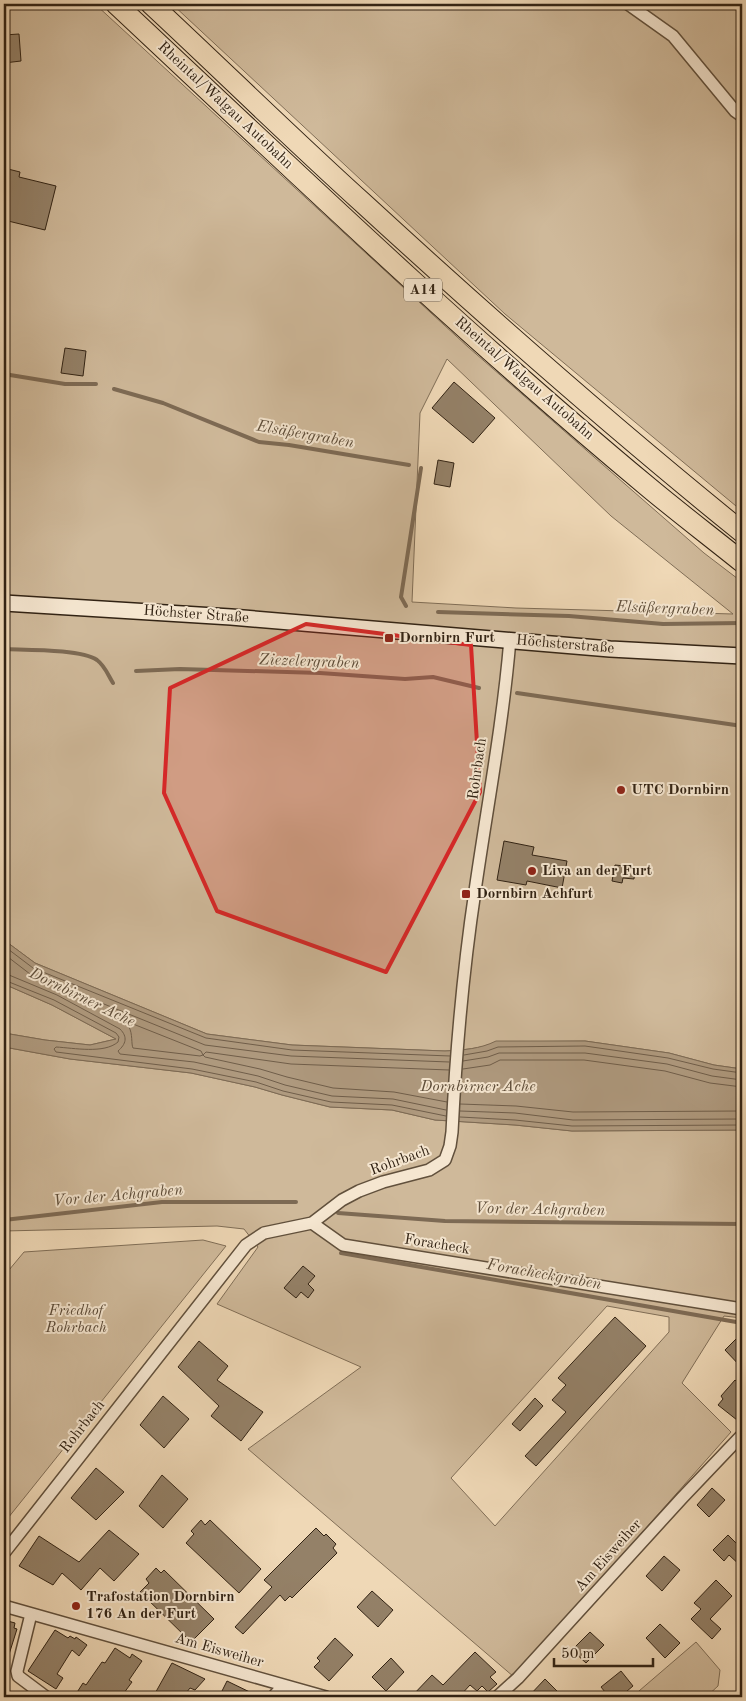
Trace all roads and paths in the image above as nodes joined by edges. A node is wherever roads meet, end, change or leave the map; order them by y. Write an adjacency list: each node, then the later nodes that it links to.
1 (116, 4): 6 (highway, Rheintal/Walgau Autobahn / A14)
2 (151, 4): 5 (highway, Rheintal/Walgau Autobahn / A14)
3 (628, 4): 4 (street)
4 (742, 116)
5 (742, 532)
6 (742, 562)
7 (4, 603): 8 (main road, Höchster Straße)
8 (388, 630): 9 (main road, Höchsterstraße)
9 (510, 640): 10 (main road, Höchsterstraße); 11 (street, Rohrbach)
10 (742, 656)
11 (312, 1223): 12 (street, Foracheck); 14 (street, Rohrbach)
12 (742, 1309)
13 (742, 1435): 21 (street, Am Eisweiher)
14 (4, 1553)
15 (4, 1606): 16 (street, Am Eisweiher)
16 (31, 1614): 17 (street, Am Eisweiher); 18 (street)
17 (283, 1686): 19 (street); 20 (street, Am Eisweiher)
18 (46, 1697)
19 (273, 1697)
20 (326, 1697)
21 (497, 1697)

